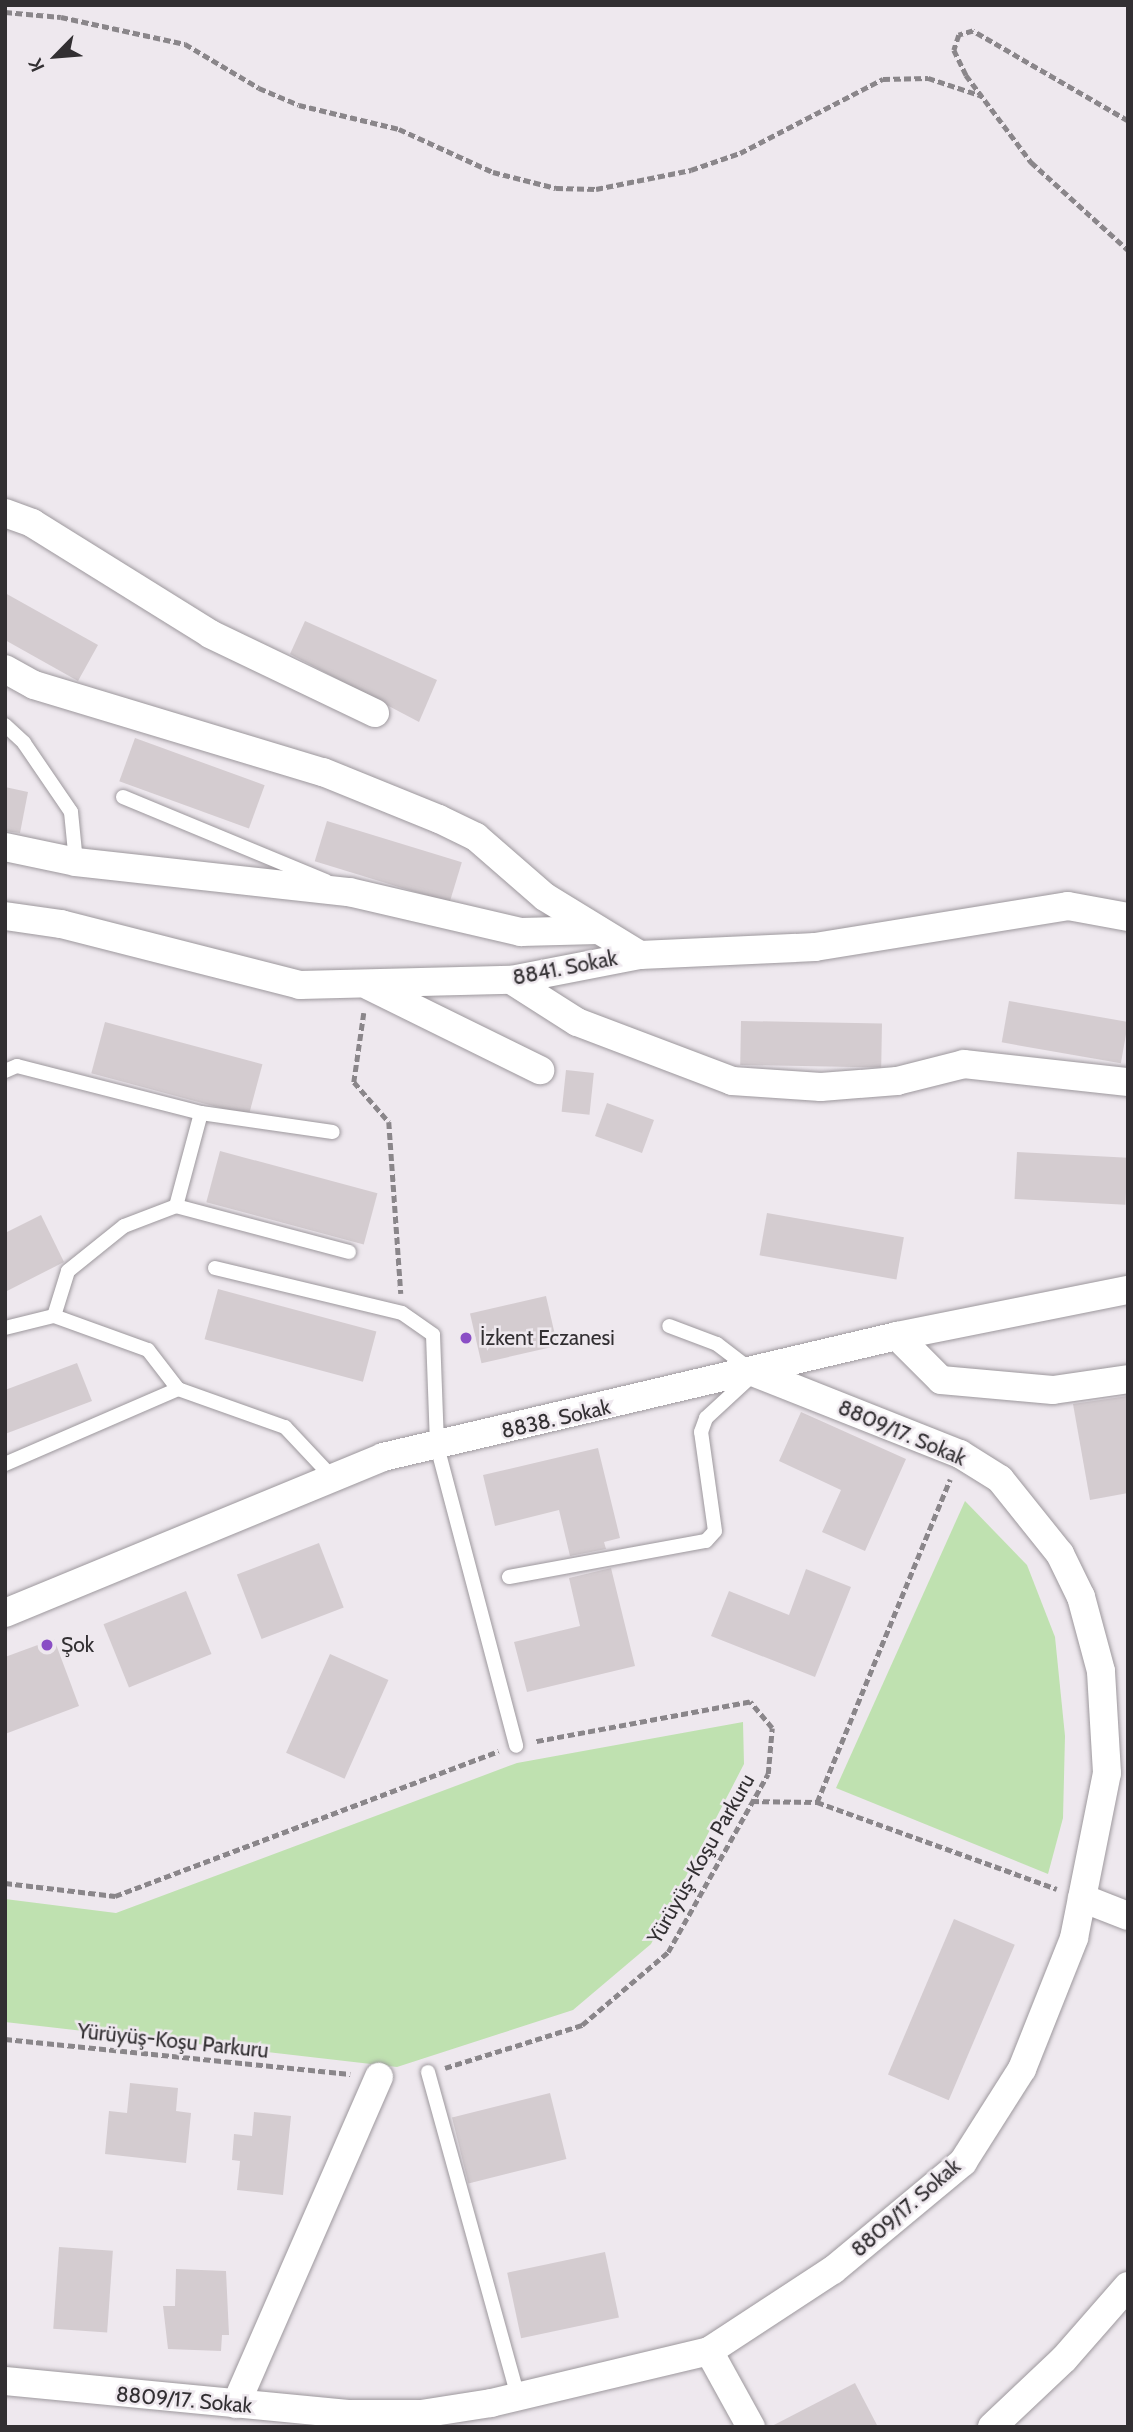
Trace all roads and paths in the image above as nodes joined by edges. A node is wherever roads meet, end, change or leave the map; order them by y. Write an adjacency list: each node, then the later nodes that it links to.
1 (5, 12): 2 (path)
2 (982, 96): 3 (path); 4 (path)
3 (1128, 121)
4 (1128, 250)
5 (5, 513): 7 (street)
6 (5, 669): 15 (street)
7 (375, 713)
8 (5, 725): 11 (lane)
9 (123, 797): 12 (lane)
10 (5, 847): 11 (street)
11 (76, 862): 12 (street)
12 (349, 892): 15 (street)
13 (5, 916): 18 (street, 8841. Sokak)
14 (1128, 916): 16 (street, 8841. Sokak)
15 (597, 930): 16 (street)
16 (640, 955): 17 (street, 8841. Sokak)
17 (511, 980): 18 (street, 8841. Sokak); 21 (street)
18 (365, 984): 19 (street); 28 (path)
19 (540, 1070)
20 (5, 1071): 22 (lane)
21 (1128, 1082)
22 (201, 1113): 23 (lane); 24 (lane)
23 (333, 1132)
24 (176, 1206): 25 (lane); 29 (lane)
25 (349, 1252)
26 (215, 1268): 28 (lane)
27 (1128, 1290): 32 (street, 8838. Sokak)
28 (402, 1312): 36 (lane)
29 (54, 1316): 31 (lane); 35 (lane)
30 (668, 1326): 33 (lane)
31 (5, 1328)
32 (897, 1336): 33 (street, 8838. Sokak); 34 (street)
33 (755, 1373): 36 (street, 8838. Sokak); 37 (street, 8809/17. Sokak); 40 (lane)
34 (1128, 1380)
35 (178, 1389): 38 (lane); 39 (lane)
36 (437, 1446): 39 (street, 8838. Sokak); 43 (lane)
37 (960, 1454): 42 (street, 8809/17. Sokak); 45 (path)
38 (5, 1464)
39 (332, 1477): 41 (street, 8838. Sokak)
40 (509, 1577)
41 (5, 1613)
42 (1118, 1714): 47 (street, 8809/17. Sokak)
43 (516, 1745): 44 (path, Yürüyüş-Koşu Parkuru); 46 (path, Yürüyüş-Koşu Parkuru)
44 (751, 1801): 45 (path); 50 (path, Yürüyüş-Koşu Parkuru)
45 (817, 1802): 47 (path)
46 (5, 1883)
47 (1082, 1898): 48 (street); 53 (street, 8809/17. Sokak)
48 (1128, 1916)
49 (5, 2039): 51 (path, Yürüyüş-Koşu Parkuru)
50 (428, 2072): 55 (lane)
51 (379, 2077): 56 (street)
52 (1128, 2286): 59 (street)
53 (709, 2351): 55 (street, 8809/17. Sokak); 58 (street)
54 (5, 2381): 56 (street, 8809/17. Sokak)
55 (519, 2396): 57 (street, 8809/17. Sokak)
56 (236, 2404): 57 (street, 8809/17. Sokak)
57 (419, 2421)
58 (751, 2427)
59 (992, 2427)

